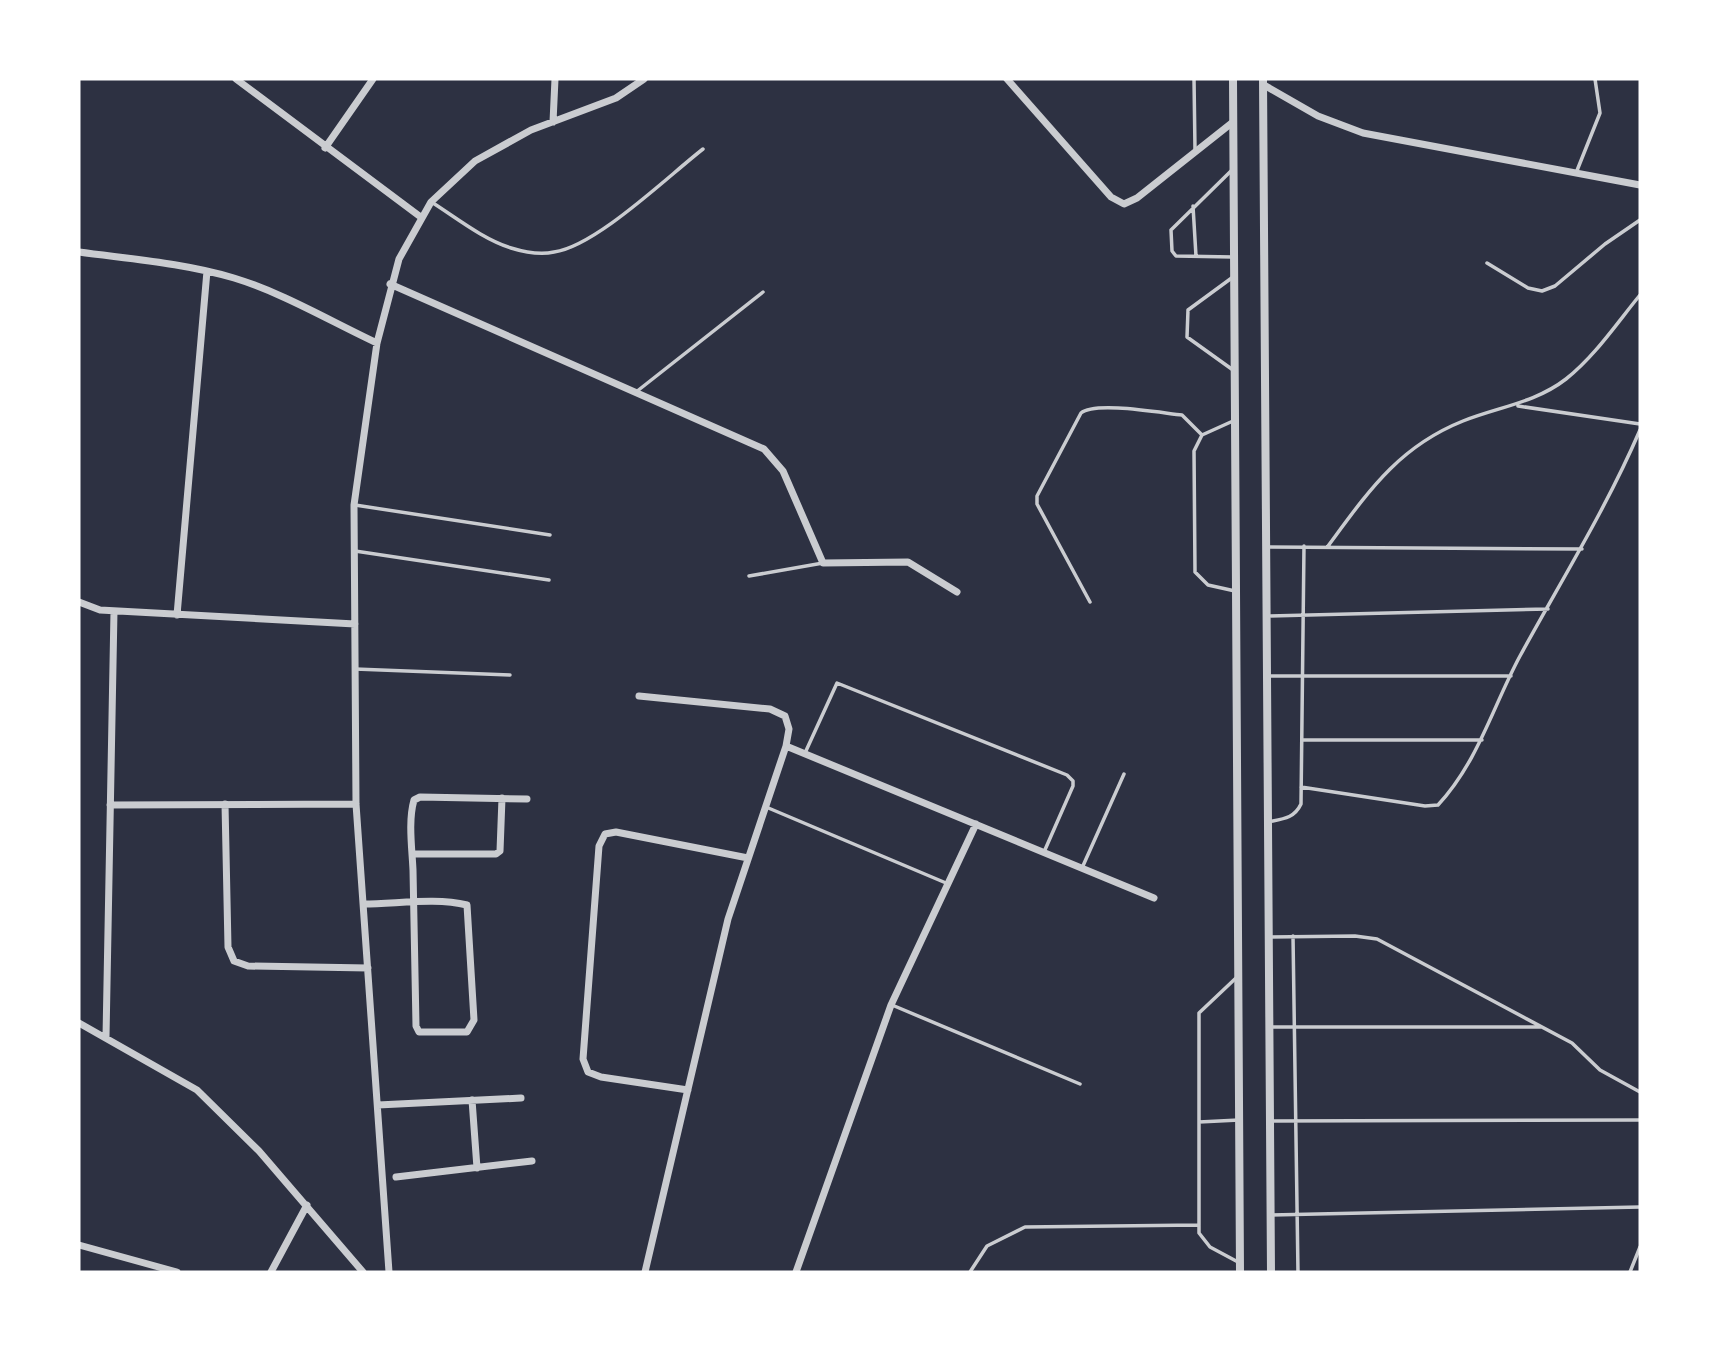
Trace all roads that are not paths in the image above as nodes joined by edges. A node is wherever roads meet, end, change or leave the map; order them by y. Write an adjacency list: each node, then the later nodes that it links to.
1 (236, 79): 12 (street)
2 (373, 79): 12 (street)
3 (555, 79): 10 (street)
4 (644, 79): 10 (street)
5 (1007, 79): 14 (street)
6 (1194, 79): 14 (lane)
7 (1233, 79): 11 (street)
8 (1595, 79): 16 (lane)
9 (1264, 82): 16 (street); 43 (street)
10 (553, 121): 18 (street)
11 (1233, 122): 14 (street); 15 (street)
12 (325, 148): 20 (street)
13 (703, 149): 18 (lane)
14 (1195, 152)
15 (1234, 169): 19 (lane); 24 (street)
16 (1576, 173): 17 (street)
17 (1640, 185)
18 (431, 202): 20 (street)
19 (1193, 206): 23 (lane); 23 (lane)
20 (422, 218): 28 (street)
21 (1640, 220): 25 (lane)
22 (79, 252): 26 (street)
23 (1196, 256): 24 (lane)
24 (1234, 257): 27 (street)
25 (1487, 263)
26 (207, 271): 31 (street); 55 (street)
27 (1234, 276): 32 (street); 32 (lane)
28 (390, 284): 31 (street); 33 (street)
29 (763, 292): 33 (lane)
30 (1640, 295): 34 (lane)
31 (377, 343): 39 (street)
32 (1235, 370): 35 (street)
33 (636, 392): 46 (street)
34 (1518, 406): 36 (lane); 42 (lane)
35 (1235, 420): 38 (lane); 49 (street)
36 (1640, 424)
37 (1640, 430): 44 (lane)
38 (1202, 436): 49 (lane); 52 (lane)
39 (354, 505): 40 (lane); 45 (street)
40 (550, 535)
41 (1304, 546): 42 (lane); 43 (lane); 57 (lane)
42 (1328, 546): 44 (lane)
43 (1265, 547): 56 (street)
44 (1582, 549): 53 (lane)
45 (355, 551): 48 (lane); 58 (street)
46 (823, 562): 47 (lane); 50 (street)
47 (749, 576)
48 (549, 580)
49 (1235, 591): 90 (street)
50 (957, 592)
51 (79, 602): 54 (street)
52 (1090, 602)
53 (1548, 609): 57 (lane); 63 (lane)
54 (114, 611): 55 (street); 75 (street)
55 (177, 615): 58 (street)
56 (1266, 616): 57 (lane); 61 (street)
57 (1302, 616): 62 (lane)
58 (355, 624): 59 (street)
59 (355, 669): 60 (lane); 74 (street)
60 (510, 675)
61 (1266, 676): 62 (lane); 77 (street)
62 (1302, 676): 63 (lane); 65 (lane)
63 (1511, 676): 66 (lane)
64 (639, 696): 67 (street)
65 (1302, 740): 66 (lane); 70 (lane)
66 (1482, 740): 70 (lane)
67 (786, 746): 68 (street); 76 (street)
68 (804, 753): 78 (street); 79 (lane)
69 (1124, 774): 82 (lane)
70 (1301, 787): 77 (lane)
71 (502, 798): 72 (street); 80 (street); 80 (street)
72 (527, 799)
73 (225, 804): 74 (street); 75 (street); 89 (street)
74 (356, 804): 85 (street)
75 (110, 805): 96 (street)
76 (766, 807): 81 (street); 83 (lane)
77 (1267, 822): 88 (street)
78 (976, 824): 79 (street); 83 (street)
79 (1044, 852): 82 (street)
80 (412, 853): 86 (street)
81 (748, 858): 98 (street); 98 (street)
82 (1082, 868): 84 (street)
83 (948, 884): 91 (street)
84 (1154, 898)
85 (364, 904): 86 (street); 89 (street)
86 (413, 904): 86 (street)
87 (1293, 936): 88 (lane); 94 (lane); 95 (lane)
88 (1268, 937): 93 (street)
89 (368, 968): 102 (street)
90 (1237, 976): 103 (street); 107 (lane)
91 (891, 1005): 97 (lane); 124 (street)
92 (79, 1023): 96 (street)
93 (1269, 1027): 94 (lane); 105 (street)
94 (1294, 1027): 95 (lane); 106 (lane)
95 (1544, 1027): 99 (lane)
96 (106, 1037): 111 (street)
97 (1080, 1084)
98 (688, 1090): 123 (street)
99 (1640, 1092)
100 (521, 1098): 101 (street)
101 (472, 1100): 102 (street); 109 (street)
102 (377, 1105): 122 (street)
103 (1238, 1120): 107 (lane); 118 (street)
104 (1640, 1120): 106 (lane)
105 (1270, 1121): 106 (lane); 114 (street)
106 (1295, 1121): 113 (lane)
107 (1198, 1122): 115 (lane)
108 (532, 1161): 109 (street)
109 (477, 1168): 110 (street)
110 (396, 1177)
111 (307, 1205): 120 (street); 121 (street)
112 (1640, 1207): 113 (lane)
113 (1296, 1214): 114 (lane); 127 (lane)
114 (1271, 1215): 126 (street)
115 (1199, 1225): 118 (lane); 125 (lane)
116 (79, 1245): 119 (street)
117 (1640, 1247): 128 (lane)
118 (1240, 1268)
119 (177, 1272)
120 (271, 1272)
121 (363, 1272)
122 (389, 1272)
123 (645, 1272)
124 (796, 1272)
125 (970, 1272)
126 (1271, 1272)
127 (1298, 1272)
128 (1630, 1272)

